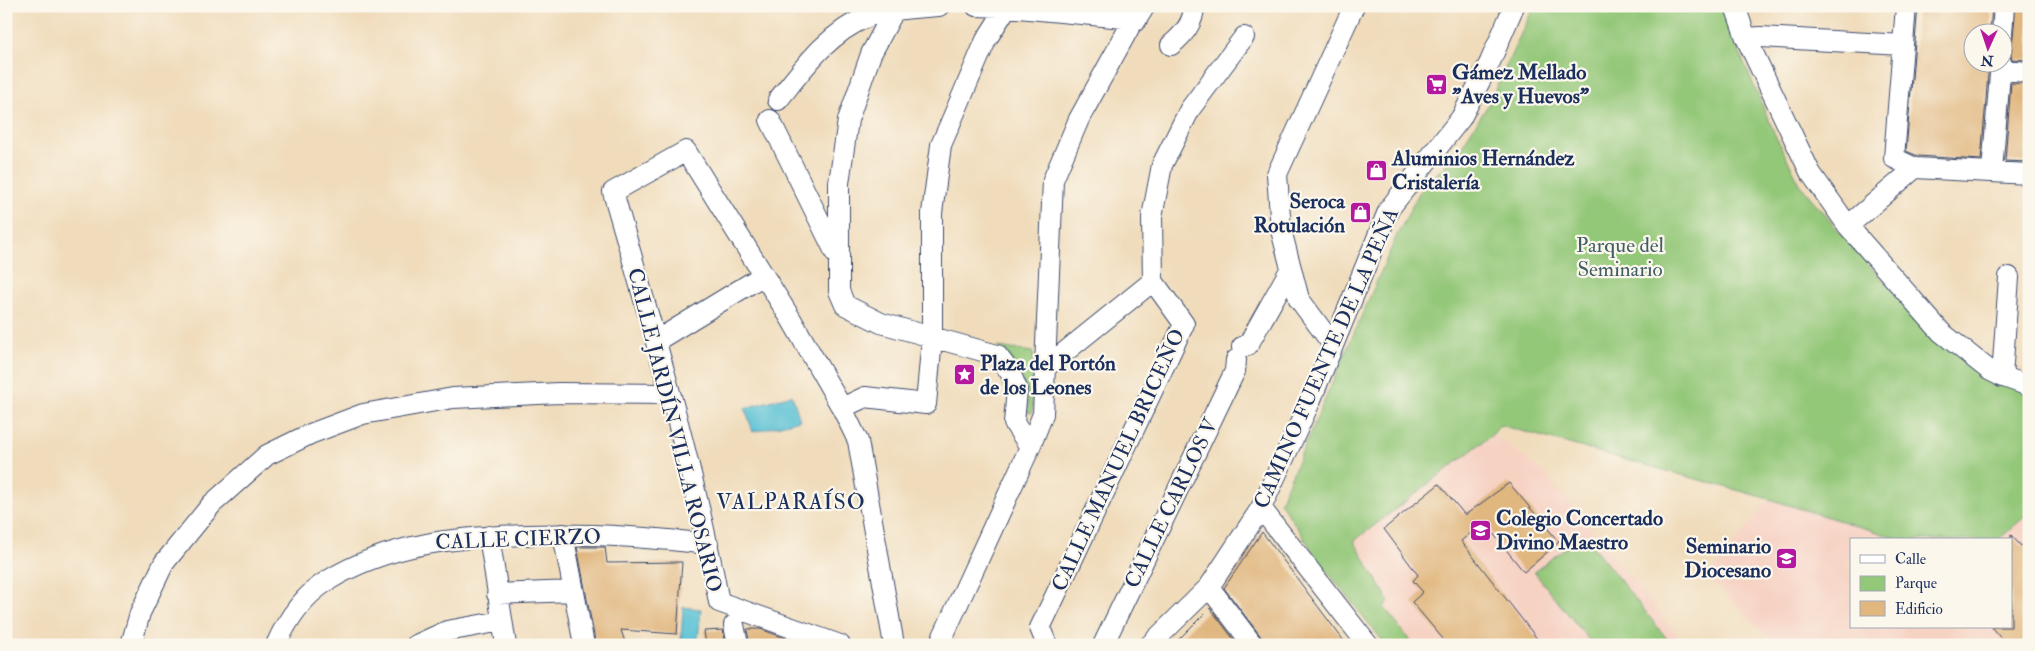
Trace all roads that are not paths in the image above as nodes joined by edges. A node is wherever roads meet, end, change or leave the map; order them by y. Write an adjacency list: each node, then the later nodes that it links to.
1 (939, 6): 10 (street)
2 (976, 6): 9 (street)
3 (1194, 6): 15 (street)
4 (1354, 6): 27 (street)
5 (1514, 6): 33 (street, CAMINO FUENTE DE LA PEÑA)
6 (1735, 6): 14 (street)
7 (1906, 6): 16 (street)
8 (2004, 6): 12 (street)
9 (1007, 7): 11 (street); 31 (street)
10 (894, 10): 20 (street); 26 (street)
11 (1142, 10): 34 (street)
12 (2003, 22)
13 (1244, 37): 30 (street)
14 (1746, 38): 16 (street); 25 (street)
15 (1171, 45)
16 (1903, 45): 22 (street)
17 (2012, 68): 19 (street)
18 (2000, 72): 23 (street)
19 (2029, 72)
20 (778, 100)
21 (770, 120): 26 (street)
22 (1915, 168): 23 (street); 25 (street)
23 (1992, 171): 24 (street)
24 (2029, 174)
25 (1848, 226): 35 (street)
26 (839, 260): 31 (street)
27 (1291, 268): 33 (street); 59 (street, CALLE CARLOS V)
28 (764, 275): 32 (street); 32 (street, CALLE JARDÍN VILLA ROSARIO); 38 (street)
29 (2009, 277): 35 (street)
30 (1152, 281): 34 (street); 58 (street, CALLE MANUEL BRICEÑO)
31 (932, 338): 38 (street); 39 (street)
32 (656, 341): 37 (street, CALLE JARDÍN VILLA ROSARIO)
33 (1333, 345): 40 (street, CAMINO FUENTE DE LA PEÑA)
34 (1045, 368): 39 (street)
35 (2002, 377): 36 (street)
36 (2029, 386)
37 (669, 394): 43 (street, CALLE JARDÍN VILLA ROSARIO); 49 (street)
38 (842, 408): 56 (street)
39 (1030, 447): 57 (street)
40 (1261, 508): 44 (street, CAMINO FUENTE DE LA PEÑA); 62 (street)
41 (563, 534): 42 (street, CALLE CIERZO); 43 (street, CALLE CIERZO); 45 (street)
42 (489, 536): 46 (street); 50 (street, CALLE CIERZO)
43 (708, 544): 55 (street, CALLE JARDÍN VILLA ROSARIO)
44 (1210, 587): 60 (street, CAMINO FUENTE DE LA PEÑA); 61 (street)
45 (573, 591): 46 (street); 53 (street)
46 (497, 594): 47 (street)
47 (502, 621): 51 (street); 52 (street)
48 (734, 625): 54 (street)
49 (131, 645)
50 (276, 645)
51 (416, 645)
52 (506, 645)
53 (584, 645)
54 (738, 645)
55 (840, 645)
56 (894, 645)
57 (939, 645)
58 (1047, 645)
59 (1103, 645)
60 (1150, 645)
61 (1254, 645)
62 (1368, 645)

